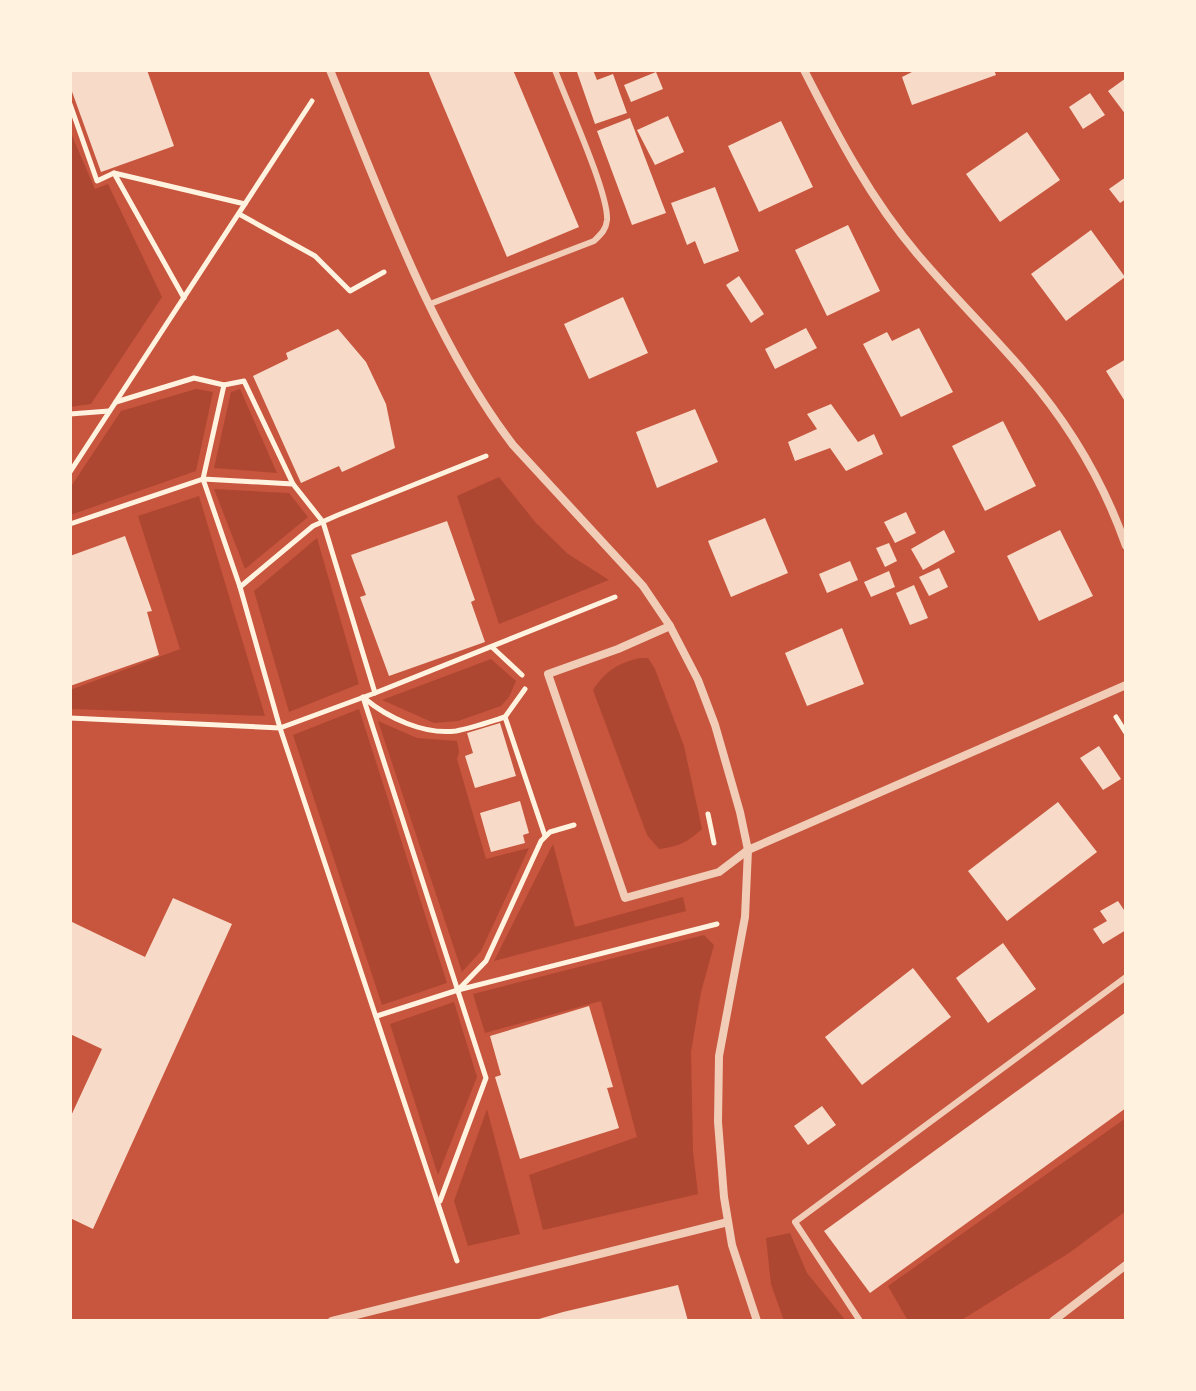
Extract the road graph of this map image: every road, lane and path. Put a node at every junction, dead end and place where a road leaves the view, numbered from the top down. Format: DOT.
graph roads {
  1 [pos="555,70"];
  2 [pos="804,70"];
  3 [pos="330,71"];
  4 [pos="70,104"];
  5 [pos="114,173"];
  6 [pos="245,204"];
  7 [pos="239,214"];
  8 [pos="410,259"];
  9 [pos="184,298"];
  10 [pos="430,304"];
  11 [pos="224,385"];
  12 [pos="116,402"];
  13 [pos="110,411"];
  14 [pos="70,414"];
  15 [pos="513,445"];
  16 [pos="70,472"];
  17 [pos="203,479"];
  18 [pos="293,484"];
  19 [pos="323,522"];
  20 [pos="70,524"];
  21 [pos="1126,546"];
  22 [pos="643,586"];
  23 [pos="240,587"];
  24 [pos="670,626"];
  25 [pos="492,647"];
  26 [pos="529,681"];
  27 [pos="1126,685"];
  28 [pos="375,693"];
  29 [pos="363,697"];
  30 [pos="70,718"];
  31 [pos="280,728"];
  32 [pos="597,817"];
  33 [pos="545,836"];
  34 [pos="748,850"];
  35 [pos="745,917"];
  36 [pos="1126,977"];
  37 [pos="458,990"];
  38 [pos="377,1016"];
  39 [pos="439,1202"];
  40 [pos="728,1222"];
  41 [pos="1126,1265"];
  42 [pos="465,1288"];
  43 [pos="332,1321"];
  44 [pos="757,1321"];
  45 [pos="860,1321"];
  46 [pos="1053,1321"];
  1 -- 10 [label="lane"];
  2 -- 21 [label="street"];
  3 -- 6 [label="path"];
  3 -- 8 [label="street"];
  4 -- 5 [label="path"];
  5 -- 6 [label="path"];
  5 -- 9 [label="path"];
  6 -- 7 [label="path"];
  7 -- 8 [label="path"];
  7 -- 9 [label="path"];
  8 -- 10 [label="street"];
  9 -- 12 [label="path"];
  10 -- 15 [label="street"];
  11 -- 12 [label="path"];
  11 -- 17 [label="path"];
  11 -- 18 [label="path"];
  12 -- 13 [label="path"];
  13 -- 14 [label="path"];
  13 -- 16 [label="path"];
  15 -- 19 [label="path"];
  15 -- 22 [label="street"];
  17 -- 18 [label="path"];
  17 -- 20 [label="path"];
  17 -- 23 [label="path"];
  18 -- 19 [label="path"];
  19 -- 23 [label="path"];
  19 -- 28 [label="path"];
  22 -- 24 [label="street"];
  22 -- 25 [label="path"];
  23 -- 31 [label="path"];
  24 -- 32 [label="street"];
  24 -- 34 [label="street"];
  25 -- 26 [label="path"];
  25 -- 28 [label="path"];
  27 -- 34 [label="street"];
  28 -- 29 [label="path"];
  29 -- 31 [label="path"];
  29 -- 33 [label="path"];
  29 -- 37 [label="path"];
  30 -- 31 [label="path"];
  31 -- 38 [label="path"];
  32 -- 33 [label="path"];
  32 -- 34 [label="street"];
  33 -- 37 [label="path"];
  34 -- 35 [label="street"];
  35 -- 37 [label="path"];
  35 -- 40 [label="street"];
  36 -- 45 [label="lane"];
  37 -- 38 [label="path"];
  37 -- 39 [label="path"];
  38 -- 39 [label="path"];
  39 -- 42 [label="path"];
  40 -- 42 [label="street"];
  40 -- 44 [label="street"];
  41 -- 46 [label="street"];
  42 -- 43 [label="street"];
}
